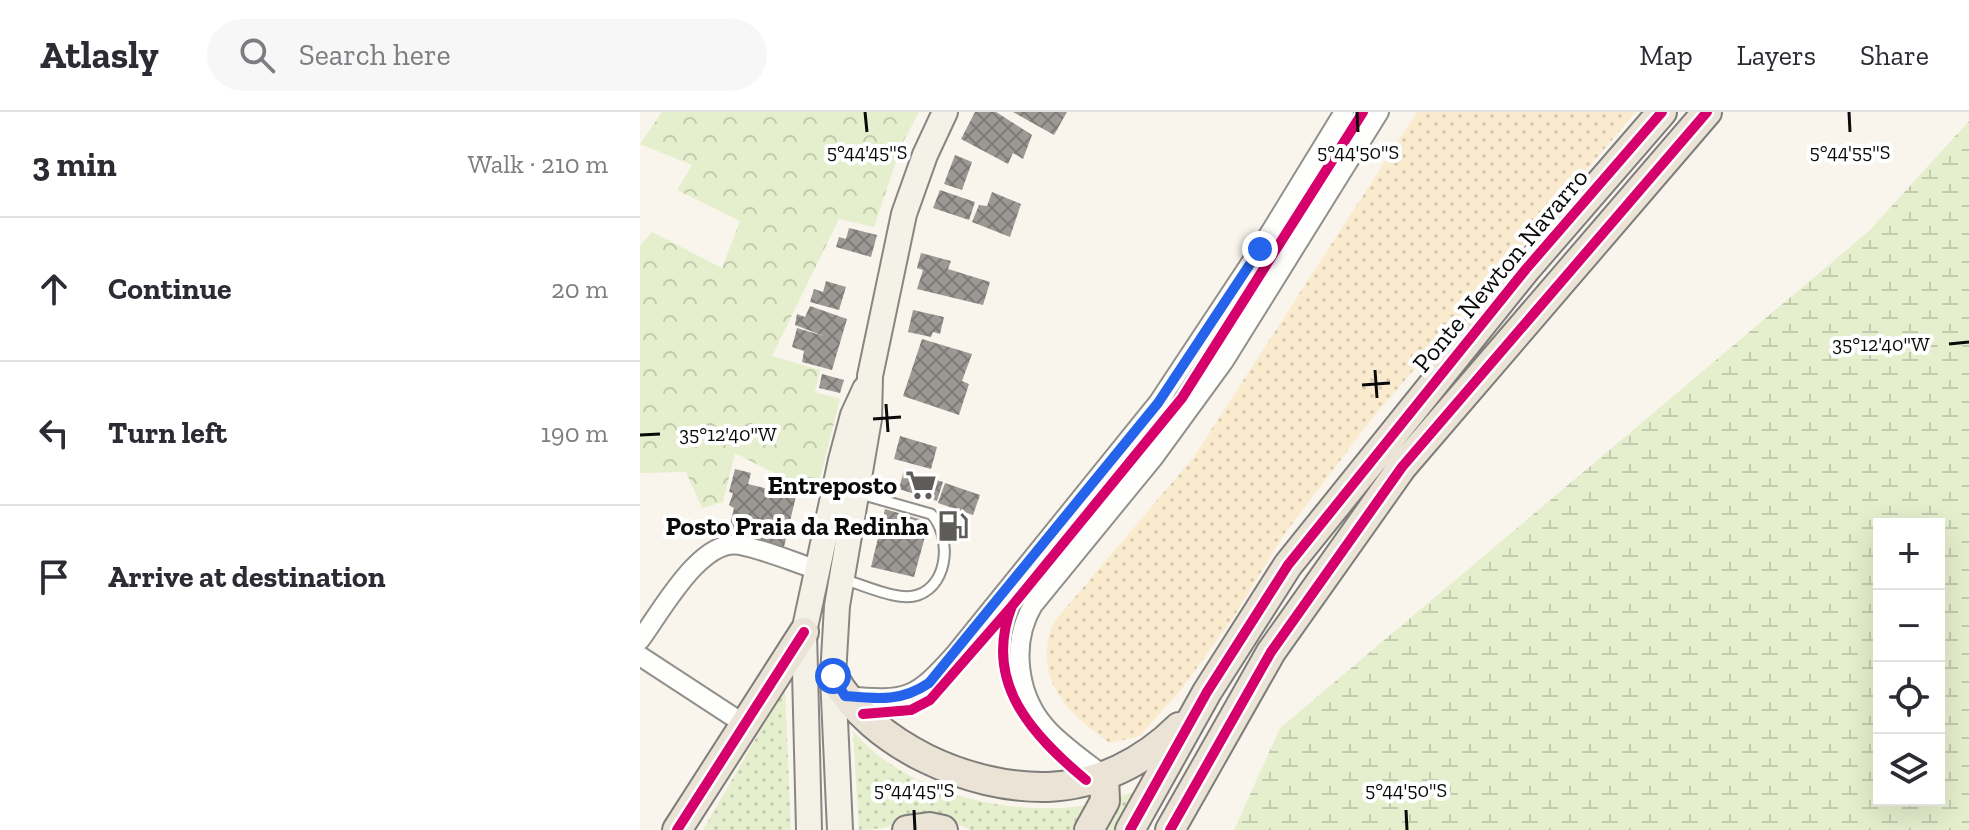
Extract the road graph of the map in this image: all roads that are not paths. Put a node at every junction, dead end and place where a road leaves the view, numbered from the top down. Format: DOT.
graph roads {
  1 [pos="945,112"];
  2 [pos="1344,112"];
  3 [pos="1379,112"];
  4 [pos="1662,112"];
  5 [pos="1707,112"];
  6 [pos="1641,135"];
  7 [pos="1666,161"];
  8 [pos="870,376"];
  9 [pos="857,493"];
  10 [pos="818,570"];
  11 [pos="841,579"];
  12 [pos="804,638"];
  13 [pos="640,640"];
  14 [pos="640,656"];
  15 [pos="839,686"];
  16 [pos="1207,692"];
  17 [pos="744,724"];
  18 [pos="1104,776"];
  19 [pos="677,830"];
  20 [pos="809,830"];
  21 [pos="840,830"];
  22 [pos="907,830"];
  23 [pos="943,830"];
  24 [pos="1089,830"];
  25 [pos="1130,830"];
  26 [pos="1170,830"];
  1 -- 8 [label="main road"];
  2 -- 15 [label="street"];
  3 -- 18 [label="street"];
  4 -- 6 [label="main road, Ponte Newton Navarro"];
  5 -- 7 [label="main road, Ponte Newton Navarro"];
  6 -- 7 [label="main road"];
  6 -- 16 [label="main road, Ponte Newton Navarro"];
  7 -- 26 [label="main road, Ponte Newton Navarro"];
  8 -- 9 [label="main road"];
  8 -- 10 [label="main road"];
  9 -- 11 [label="main road"];
  9 -- 11 [label="lane"];
  10 -- 12 [label="main road"];
  10 -- 13 [label="street"];
  11 -- 15 [label="main road"];
  12 -- 17 [label="main road"];
  12 -- 20 [label="main road"];
  14 -- 17 [label="street"];
  15 -- 18 [label="main road"];
  15 -- 21 [label="main road"];
  16 -- 18 [label="main road"];
  16 -- 25 [label="main road"];
  17 -- 19 [label="main road"];
  18 -- 24 [label="main road"];
  22 -- 23 [label="main road"];
}
